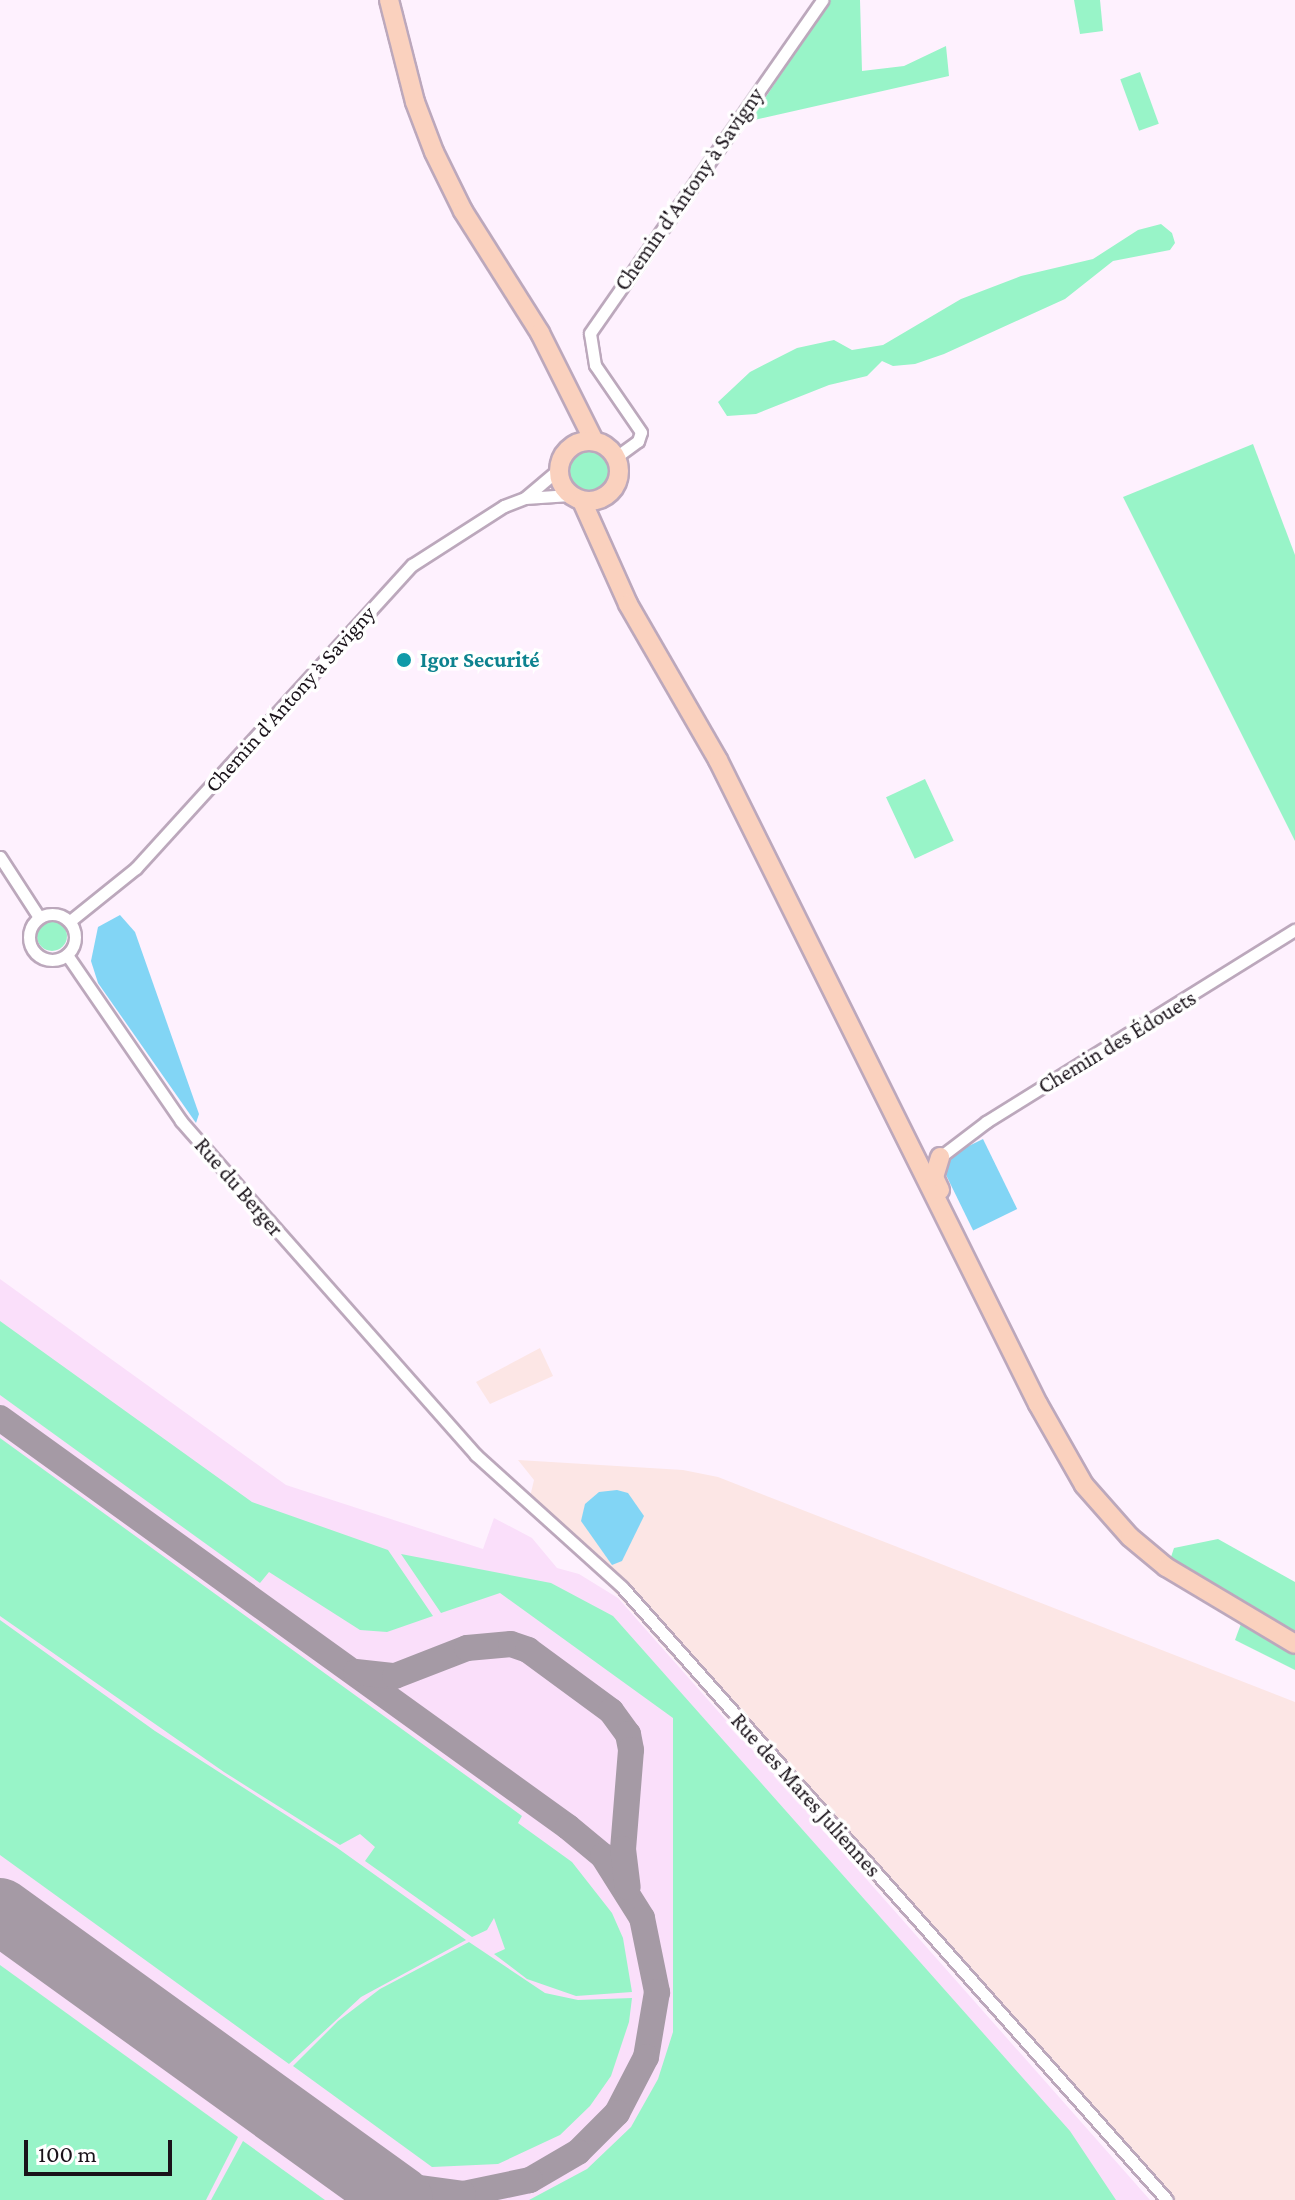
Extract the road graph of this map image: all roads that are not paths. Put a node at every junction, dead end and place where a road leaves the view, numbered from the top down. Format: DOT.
graph roads {
  1 [pos="389,0"];
  2 [pos="822,0"];
  3 [pos="553,364"];
  4 [pos="594,441"];
  5 [pos="566,451"];
  6 [pos="616,457"];
  7 [pos="559,469"];
  8 [pos="609,494"];
  9 [pos="525,498"];
  10 [pos="576,498"];
  11 [pos="615,573"];
  12 [pos="0,857"];
  13 [pos="39,917"];
  14 [pos="70,921"];
  15 [pos="1295,930"];
  16 [pos="67,955"];
  17 [pos="891,1108"];
  18 [pos="940,1157"];
  19 [pos="953,1233"];
  20 [pos="431,1404"];
  21 [pos="1295,1644"];
  22 [pos="1167,2200"];
  1 -- 3 [label="main road"];
  2 -- 6 [label="street, Chemin d'Antony à Savigny"];
  3 -- 4 [label="main road"];
  3 -- 5 [label="main road"];
  4 -- 5 [label="main road"];
  4 -- 6 [label="main road"];
  5 -- 7 [label="main road"];
  6 -- 8 [label="main road"];
  7 -- 9 [label="street"];
  7 -- 10 [label="main road"];
  8 -- 10 [label="main road"];
  8 -- 11 [label="main road"];
  9 -- 10 [label="street"];
  9 -- 14 [label="street, Chemin d'Antony à Savigny"];
  10 -- 11 [label="main road"];
  11 -- 17 [label="main road"];
  12 -- 13 [label="street"];
  13 -- 14 [label="street"];
  13 -- 16 [label="street"];
  14 -- 16 [label="street"];
  15 -- 18 [label="street, Chemin des Édouets"];
  16 -- 20 [label="street, Rue du Berger"];
  17 -- 18 [label="main road"];
  17 -- 19 [label="main road"];
  18 -- 19 [label="main road"];
  19 -- 21 [label="main road"];
  20 -- 22 [label="street, Rue des Mares Juliennes"];
}
